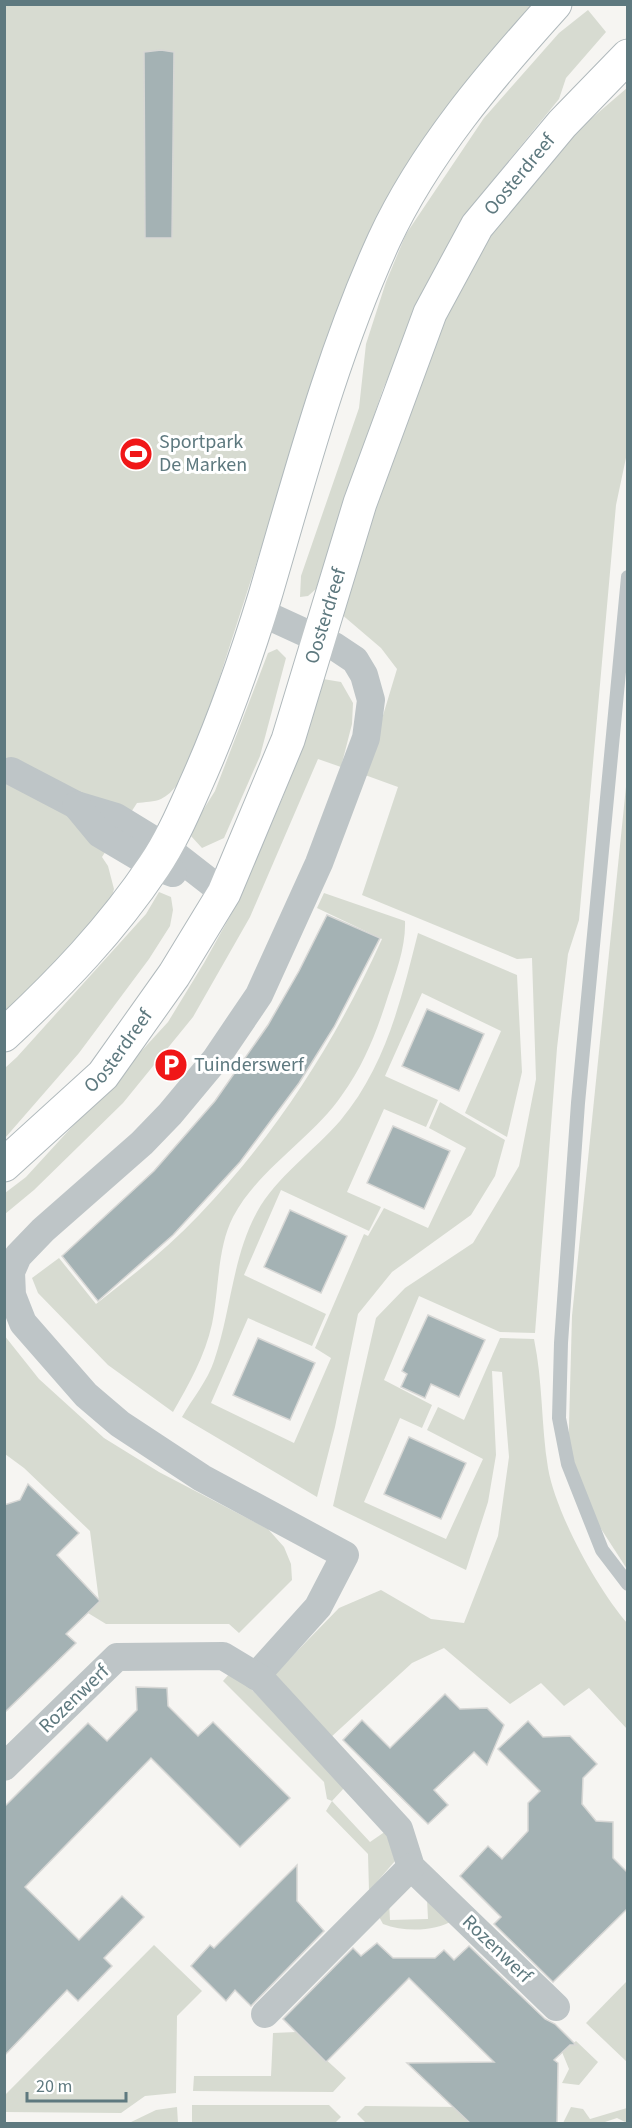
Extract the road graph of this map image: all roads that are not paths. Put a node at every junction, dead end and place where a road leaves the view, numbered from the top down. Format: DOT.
graph roads {
  1 [pos="555,4"];
  2 [pos="627,56"];
  3 [pos="627,577"];
  4 [pos="260,612"];
  5 [pos="318,639"];
  6 [pos="11,771"];
  7 [pos="160,857"];
  8 [pos="224,893"];
  9 [pos="4,1035"];
  10 [pos="4,1165"];
  11 [pos="627,1584"];
  12 [pos="256,1676"];
  13 [pos="4,1767"];
  14 [pos="411,1867"];
  15 [pos="556,2007"];
  16 [pos="266,2014"];
  1 -- 4 [label="main road"];
  2 -- 5 [label="main road, Oosterdreef"];
  3 -- 11 [label="lane"];
  4 -- 5 [label="street"];
  4 -- 7 [label="main road"];
  5 -- 8 [label="main road, Oosterdreef"];
  5 -- 12 [label="street"];
  6 -- 7 [label="street"];
  7 -- 8 [label="street"];
  7 -- 9 [label="main road"];
  8 -- 10 [label="main road, Oosterdreef"];
  12 -- 13 [label="street, Rozenwerf"];
  12 -- 14 [label="street, Rozenwerf"];
  14 -- 15 [label="street, Rozenwerf"];
  14 -- 16 [label="street"];
}
